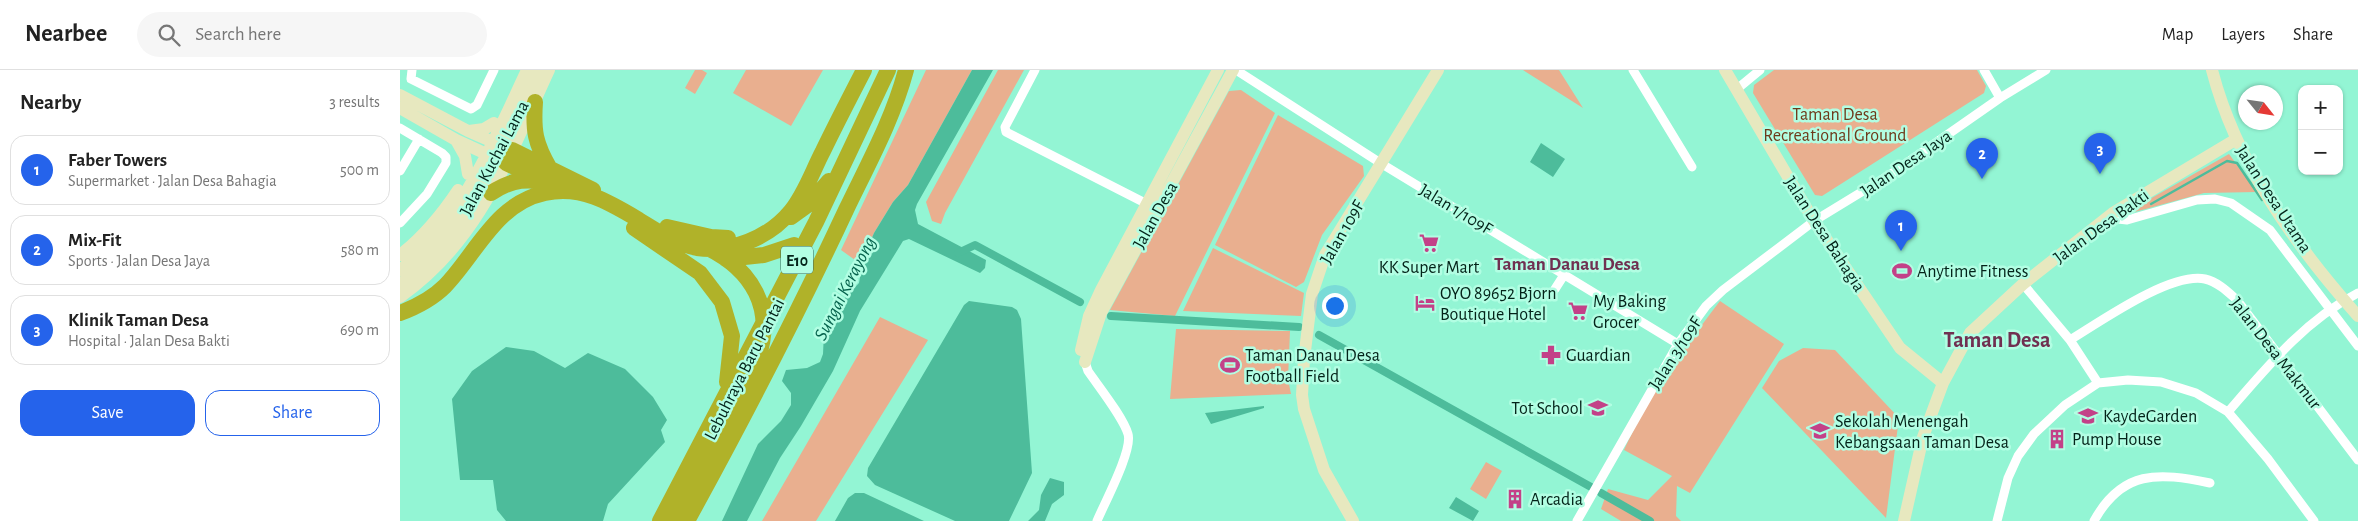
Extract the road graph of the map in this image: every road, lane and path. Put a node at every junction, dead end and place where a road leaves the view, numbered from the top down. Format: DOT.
graph roads {
  1 [pos="494,70"];
  2 [pos="519,70"];
  3 [pos="527,70"];
  4 [pos="540,70"];
  5 [pos="549,70"];
  6 [pos="864,70"];
  7 [pos="888,70"];
  8 [pos="906,70"];
  9 [pos="1035,70"];
  10 [pos="1218,70"];
  11 [pos="1234,70"];
  12 [pos="1438,70"];
  13 [pos="1725,70"];
  14 [pos="1760,70"];
  15 [pos="1984,70"];
  16 [pos="2046,70"];
  17 [pos="2212,70"];
  18 [pos="411,72"];
  19 [pos="1637,72"];
  20 [pos="1737,89"];
  21 [pos="400,95"];
  22 [pos="506,97"];
  23 [pos="2000,98"];
  24 [pos="533,105"];
  25 [pos="400,108"];
  26 [pos="865,120"];
  27 [pos="494,122"];
  28 [pos="400,128"];
  29 [pos="468,131"];
  30 [pos="419,139"];
  31 [pos="486,139"];
  32 [pos="456,140"];
  33 [pos="2235,140"];
  34 [pos="480,151"];
  35 [pos="509,156"];
  36 [pos="1382,164"];
  37 [pos="1692,167"];
  38 [pos="400,171"];
  39 [pos="468,174"];
  40 [pos="549,176"];
  41 [pos="458,191"];
  42 [pos="488,200"];
  43 [pos="1153,207"];
  44 [pos="2113,213"];
  45 [pos="830,214"];
  46 [pos="1814,221"];
  47 [pos="400,223"];
  48 [pos="667,227"];
  49 [pos="645,235"];
  50 [pos="794,245"];
  51 [pos="400,255"];
  52 [pos="400,270"];
  53 [pos="1564,275"];
  54 [pos="400,284"];
  55 [pos="2023,284"];
  56 [pos="1555,289"];
  57 [pos="2358,293"];
  58 [pos="400,297"];
  59 [pos="2344,300"];
  60 [pos="2330,310"];
  61 [pos="400,314"];
  62 [pos="2358,316"];
  63 [pos="2070,340"];
  64 [pos="1678,344"];
  65 [pos="2358,346"];
  66 [pos="2277,354"];
  67 [pos="1085,362"];
  68 [pos="1943,383"];
  69 [pos="2098,383"];
  70 [pos="724,397"];
  71 [pos="2228,412"];
  72 [pos="2358,460"];
  73 [pos="2210,483"];
  74 [pos="669,505"];
  75 [pos="654,521"];
  76 [pos="660,521"];
  77 [pos="673,521"];
  78 [pos="687,521"];
  79 [pos="1096,521"];
  80 [pos="1353,521"];
  81 [pos="1577,521"];
  82 [pos="1904,521"];
  83 [pos="1997,521"];
  84 [pos="2094,521"];
  85 [pos="2314,521"];
  1 -- 18 [label="street"];
  2 -- 22 [label="main road"];
  3 -- 52 [label="main road, Jalan Kuchai Lama"];
  4 -- 54 [label="main road, Jalan Kuchai Lama"];
  5 -- 24 [label="main road, Jalan Kuchai Lama"];
  6 -- 61 [label="highway"];
  7 -- 26 [label="highway, Lebuhraya Baru Pantai / E10"];
  8 -- 45 [label="highway"];
  8 -- 78 [label="highway, Lebuhraya Baru Pantai / E10"];
  9 -- 43 [label="street"];
  10 -- 43 [label="main road, Jalan Desa"];
  11 -- 36 [label="street, Jalan 1/109F"];
  11 -- 43 [label="main road, Jalan Desa"];
  12 -- 36 [label="main road, Jalan 109F"];
  13 -- 20 [label="main road, Jalan Desa Bahagia"];
  14 -- 20 [label="street"];
  15 -- 23 [label="street"];
  16 -- 23 [label="street, Jalan Desa Jaya"];
  17 -- 33 [label="main road, Jalan Desa Utama"];
  19 -- 37 [label="street"];
  20 -- 46 [label="main road, Jalan Desa Bahagia"];
  21 -- 29 [label="main road"];
  22 -- 24 [label="main road"];
  22 -- 27 [label="main road"];
  23 -- 46 [label="street, Jalan Desa Jaya"];
  24 -- 35 [label="main road, Jalan Kuchai Lama"];
  24 -- 40 [label="highway"];
  25 -- 32 [label="main road"];
  26 -- 48 [label="highway"];
  26 -- 70 [label="highway, Lebuhraya Baru Pantai / E10"];
  27 -- 29 [label="main road"];
  27 -- 31 [label="main road"];
  28 -- 30 [label="street"];
  29 -- 31 [label="main road"];
  30 -- 38 [label="street"];
  30 -- 47 [label="street"];
  31 -- 34 [label="main road"];
  31 -- 35 [label="main road"];
  32 -- 34 [label="main road"];
  32 -- 39 [label="main road"];
  33 -- 44 [label="main road, Jalan Desa Bakti"];
  33 -- 59 [label="main road, Jalan Desa Utama"];
  34 -- 35 [label="main road"];
  34 -- 39 [label="main road"];
  35 -- 40 [label="highway"];
  35 -- 42 [label="main road, Jalan Kuchai Lama"];
  36 -- 53 [label="street, Jalan 1/109F"];
  36 -- 80 [label="main road, Jalan 109F"];
  39 -- 41 [label="main road"];
  40 -- 42 [label="highway"];
  40 -- 48 [label="highway"];
  40 -- 49 [label="highway"];
  41 -- 42 [label="main road"];
  41 -- 51 [label="main road"];
  42 -- 58 [label="main road, Jalan Kuchai Lama"];
  43 -- 67 [label="main road, Jalan Desa"];
  44 -- 55 [label="main road, Jalan Desa Bakti"];
  44 -- 60 [label="street"];
  46 -- 64 [label="street, Jalan 3/109F"];
  46 -- 68 [label="main road, Jalan Desa Bahagia"];
  48 -- 77 [label="highway"];
  49 -- 50 [label="highway"];
  49 -- 70 [label="highway"];
  53 -- 56 [label="street"];
  53 -- 64 [label="street, Jalan 1/109F"];
  55 -- 63 [label="street"];
  55 -- 68 [label="main road, Jalan Desa Bakti"];
  57 -- 59 [label="street"];
  59 -- 60 [label="street"];
  59 -- 62 [label="main road, Jalan Desa Utama"];
  60 -- 65 [label="street"];
  60 -- 66 [label="street"];
  63 -- 66 [label="street, Jalan Desa Makmur"];
  63 -- 69 [label="street"];
  64 -- 81 [label="street, Jalan 3/109F"];
  66 -- 71 [label="street"];
  66 -- 72 [label="street, Jalan Desa Makmur"];
  67 -- 79 [label="street, Jalan Desa"];
  68 -- 82 [label="main road, Jalan Desa Bakti"];
  69 -- 71 [label="street"];
  69 -- 83 [label="street"];
  70 -- 74 [label="highway, Lebuhraya Baru Pantai / E10"];
  71 -- 85 [label="street"];
  73 -- 84 [label="street"];
  74 -- 75 [label="highway"];
  74 -- 76 [label="highway, E10"];
}
